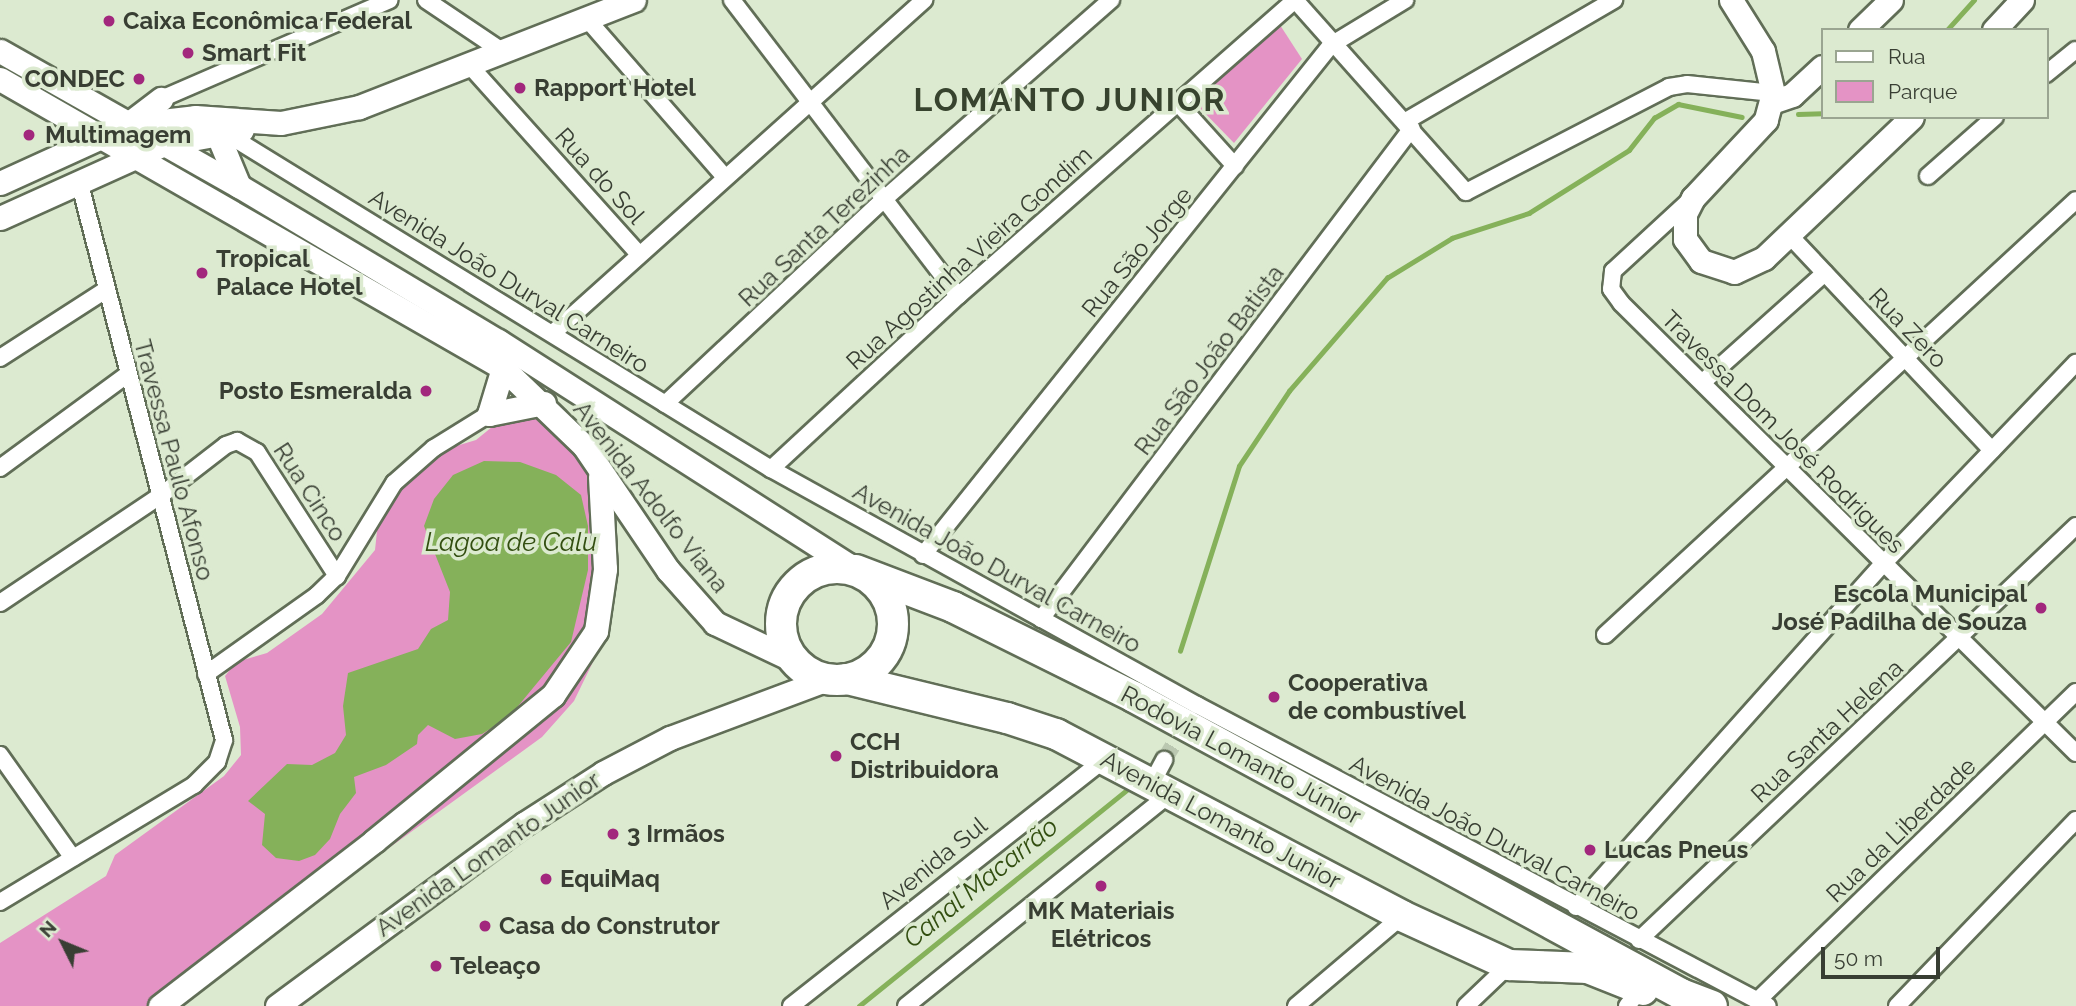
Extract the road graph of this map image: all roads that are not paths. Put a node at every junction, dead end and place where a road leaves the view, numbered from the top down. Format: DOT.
graph roads {
  1 [pos="390,0"];
  2 [pos="426,0"];
  3 [pos="634,0"];
  4 [pos="732,0"];
  5 [pos="924,0"];
  6 [pos="1111,0"];
  7 [pos="1267,0"];
  8 [pos="1295,0"];
  9 [pos="1405,0"];
  10 [pos="1614,0"];
  11 [pos="1731,0"];
  12 [pos="1891,0"];
  13 [pos="2022,0"];
  14 [pos="1279,13"];
  15 [pos="587,19"];
  16 [pos="1862,28"];
  17 [pos="1996,28"];
  18 [pos="1331,44"];
  19 [pos="2076,50"];
  20 [pos="0,51"];
  21 [pos="505,53"];
  22 [pos="471,66"];
  23 [pos="1820,69"];
  24 [pos="2048,72"];
  25 [pos="0,79"];
  26 [pos="161,99"];
  27 [pos="1772,101"];
  28 [pos="808,103"];
  29 [pos="1178,103"];
  30 [pos="195,117"];
  31 [pos="1910,119"];
  32 [pos="1993,119"];
  33 [pos="281,123"];
  34 [pos="1409,124"];
  35 [pos="127,125"];
  36 [pos="221,133"];
  37 [pos="97,136"];
  38 [pos="164,144"];
  39 [pos="68,151"];
  40 [pos="131,157"];
  41 [pos="1235,166"];
  42 [pos="1928,176"];
  43 [pos="725,177"];
  44 [pos="79,181"];
  45 [pos="0,183"];
  46 [pos="239,186"];
  47 [pos="1693,198"];
  48 [pos="2076,200"];
  49 [pos="882,201"];
  50 [pos="0,218"];
  51 [pos="1791,237"];
  52 [pos="639,254"];
  53 [pos="1825,273"];
  54 [pos="107,289"];
  55 [pos="958,296"];
  56 [pos="553,332"];
  57 [pos="0,358"];
  58 [pos="1906,358"];
  59 [pos="2076,363"];
  60 [pos="503,368"];
  61 [pos="128,374"];
  62 [pos="1704,381"];
  63 [pos="544,404"];
  64 [pos="665,404"];
  65 [pos="489,414"];
  66 [pos="1992,450"];
  67 [pos="1786,467"];
  68 [pos="0,468"];
  69 [pos="771,469"];
  70 [pos="599,474"];
  71 [pos="160,496"];
  72 [pos="767,511"];
  73 [pos="2076,526"];
  74 [pos="923,555"];
  75 [pos="1883,564"];
  76 [pos="856,570"];
  77 [pos="337,576"];
  78 [pos="0,603"];
  79 [pos="1041,619"];
  80 [pos="1605,635"];
  81 [pos="1958,639"];
  82 [pos="795,662"];
  83 [pos="206,674"];
  84 [pos="838,679"];
  85 [pos="2076,692"];
  86 [pos="2046,722"];
  87 [pos="2076,753"];
  88 [pos="0,755"];
  89 [pos="1106,758"];
  90 [pos="1163,778"];
  91 [pos="2076,820"];
  92 [pos="73,858"];
  93 [pos="0,902"];
  94 [pos="1576,907"];
  95 [pos="1402,916"];
  96 [pos="1639,940"];
  97 [pos="1509,965"];
  98 [pos="1588,968"];
  99 [pos="1634,998"];
  100 [pos="1682,1000"];
  101 [pos="1762,1003"];
  102 [pos="160,1006"];
  103 [pos="277,1006"];
  104 [pos="791,1006"];
  105 [pos="906,1006"];
  106 [pos="1296,1006"];
  107 [pos="1466,1006"];
  108 [pos="1712,1006"];
  109 [pos="1897,1006"];
  1 -- 26 [label="street"];
  2 -- 21 [label="street"];
  3 -- 15 [label="main road"];
  4 -- 28 [label="street"];
  5 -- 28 [label="street"];
  6 -- 49 [label="street, Rua Santa Terezinha"];
  7 -- 14 [label="street"];
  8 -- 14 [label="street, Rua Agostinha Vieira Gondim"];
  8 -- 18 [label="street"];
  9 -- 18 [label="street, Rua São Jorge"];
  10 -- 34 [label="street, Rua São João Batista"];
  11 -- 27 [label="main road"];
  12 -- 16 [label="main road"];
  13 -- 17 [label="main road"];
  14 -- 29 [label="street, Rua Agostinha Vieira Gondim"];
  15 -- 21 [label="main road"];
  15 -- 43 [label="street"];
  18 -- 34 [label="street"];
  18 -- 41 [label="street, Rua São Jorge"];
  19 -- 24 [label="street"];
  20 -- 35 [label="main road, Avenida Adolfo Viana"];
  21 -- 22 [label="main road"];
  22 -- 33 [label="main road"];
  22 -- 52 [label="street, Rua do Sol"];
  23 -- 27 [label="main road"];
  25 -- 37 [label="main road, Avenida Adolfo Viana"];
  26 -- 30 [label="street, Avenida João Durval Carneiro"];
  26 -- 35 [label="main road"];
  27 -- 34 [label="street"];
  27 -- 47 [label="main road"];
  28 -- 43 [label="street"];
  28 -- 49 [label="street"];
  29 -- 41 [label="street"];
  29 -- 55 [label="street, Rua Agostinha Vieira Gondim"];
  30 -- 33 [label="main road"];
  30 -- 35 [label="main road"];
  30 -- 36 [label="street, Avenida João Durval Carneiro"];
  31 -- 51 [label="main road"];
  32 -- 42 [label="street"];
  33 -- 36 [label="main road"];
  34 -- 79 [label="street, Rua São João Batista"];
  35 -- 37 [label="main road"];
  35 -- 38 [label="main road, Avenida Adolfo Viana"];
  36 -- 38 [label="main road"];
  36 -- 46 [label="main road"];
  36 -- 56 [label="street, Avenida João Durval Carneiro"];
  37 -- 39 [label="main road"];
  37 -- 40 [label="main road, Avenida Adolfo Viana"];
  38 -- 40 [label="main road"];
  38 -- 46 [label="main road, Avenida Adolfo Viana"];
  39 -- 44 [label="main road"];
  39 -- 45 [label="main road"];
  40 -- 44 [label="main road"];
  40 -- 60 [label="main road, Avenida Adolfo Viana"];
  41 -- 74 [label="street, Rua São Jorge"];
  43 -- 52 [label="street"];
  44 -- 50 [label="main road"];
  44 -- 54 [label="street, Travessa Paulo Afonso"];
  46 -- 72 [label="main road, Avenida Adolfo Viana"];
  47 -- 51 [label="main road"];
  47 -- 62 [label="street, Travessa Dom José Rodrigues"];
  48 -- 58 [label="street"];
  49 -- 55 [label="street"];
  49 -- 64 [label="street, Rua Santa Terezinha"];
  51 -- 53 [label="street, Rua Zero"];
  52 -- 56 [label="street"];
  53 -- 58 [label="street, Rua Zero"];
  53 -- 62 [label="street"];
  54 -- 57 [label="street"];
  54 -- 61 [label="street, Travessa Paulo Afonso"];
  55 -- 69 [label="street, Rua Agostinha Vieira Gondim"];
  56 -- 64 [label="street, Avenida João Durval Carneiro"];
  58 -- 66 [label="street, Rua Zero"];
  58 -- 67 [label="street"];
  59 -- 66 [label="street"];
  60 -- 63 [label="main road, Avenida Adolfo Viana"];
  60 -- 65 [label="main road"];
  61 -- 68 [label="street"];
  61 -- 71 [label="street, Travessa Paulo Afonso"];
  62 -- 67 [label="street, Travessa Dom José Rodrigues"];
  63 -- 65 [label="main road"];
  63 -- 70 [label="main road, Avenida Adolfo Viana"];
  64 -- 69 [label="street, Avenida João Durval Carneiro"];
  65 -- 77 [label="street"];
  66 -- 75 [label="street"];
  67 -- 75 [label="street, Travessa Dom José Rodrigues"];
  67 -- 80 [label="street"];
  69 -- 74 [label="street, Avenida João Durval Carneiro"];
  70 -- 82 [label="main road, Avenida Adolfo Viana"];
  70 -- 102 [label="main road"];
  71 -- 77 [label="street, Rua Cinco"];
  71 -- 78 [label="street"];
  71 -- 83 [label="street, Travessa Paulo Afonso"];
  72 -- 76 [label="main road, Rodovia Lomanto Júnior"];
  73 -- 81 [label="street, Rua Santa Helena"];
  74 -- 79 [label="street, Avenida João Durval Carneiro"];
  75 -- 81 [label="street, Travessa Dom José Rodrigues"];
  75 -- 94 [label="street"];
  76 -- 82 [label="highway"];
  76 -- 84 [label="highway"];
  76 -- 100 [label="highway, Rodovia Lomanto Júnior"];
  77 -- 83 [label="street"];
  79 -- 94 [label="street, Avenida João Durval Carneiro"];
  81 -- 86 [label="street, Travessa Dom José Rodrigues"];
  81 -- 96 [label="street, Rua Santa Helena"];
  82 -- 84 [label="highway"];
  83 -- 92 [label="street, Travessa Paulo Afonso"];
  84 -- 89 [label="highway, Avenida Lomanto Junior"];
  84 -- 103 [label="main road, Avenida Lomanto Junior"];
  85 -- 86 [label="street, Rua da Liberdade"];
  86 -- 87 [label="street, Travessa Dom José Rodrigues"];
  86 -- 101 [label="street, Rua da Liberdade"];
  88 -- 92 [label="street"];
  89 -- 90 [label="highway, Avenida Lomanto Junior"];
  89 -- 104 [label="street, Avenida Sul"];
  90 -- 95 [label="highway, Avenida Lomanto Junior"];
  90 -- 105 [label="street"];
  91 -- 109 [label="street"];
  92 -- 93 [label="street"];
  94 -- 96 [label="street, Avenida João Durval Carneiro"];
  95 -- 97 [label="highway, Avenida Lomanto Junior"];
  95 -- 106 [label="street"];
  96 -- 101 [label="street, Avenida João Durval Carneiro"];
  97 -- 98 [label="highway, Avenida Lomanto Junior"];
  97 -- 107 [label="street"];
  98 -- 99 [label="highway, Rodovia Lomanto Júnior"];
  99 -- 100 [label="highway, Rodovia Lomanto Júnior"];
  100 -- 108 [label="highway, Rodovia Lomanto Júnior"];
}
